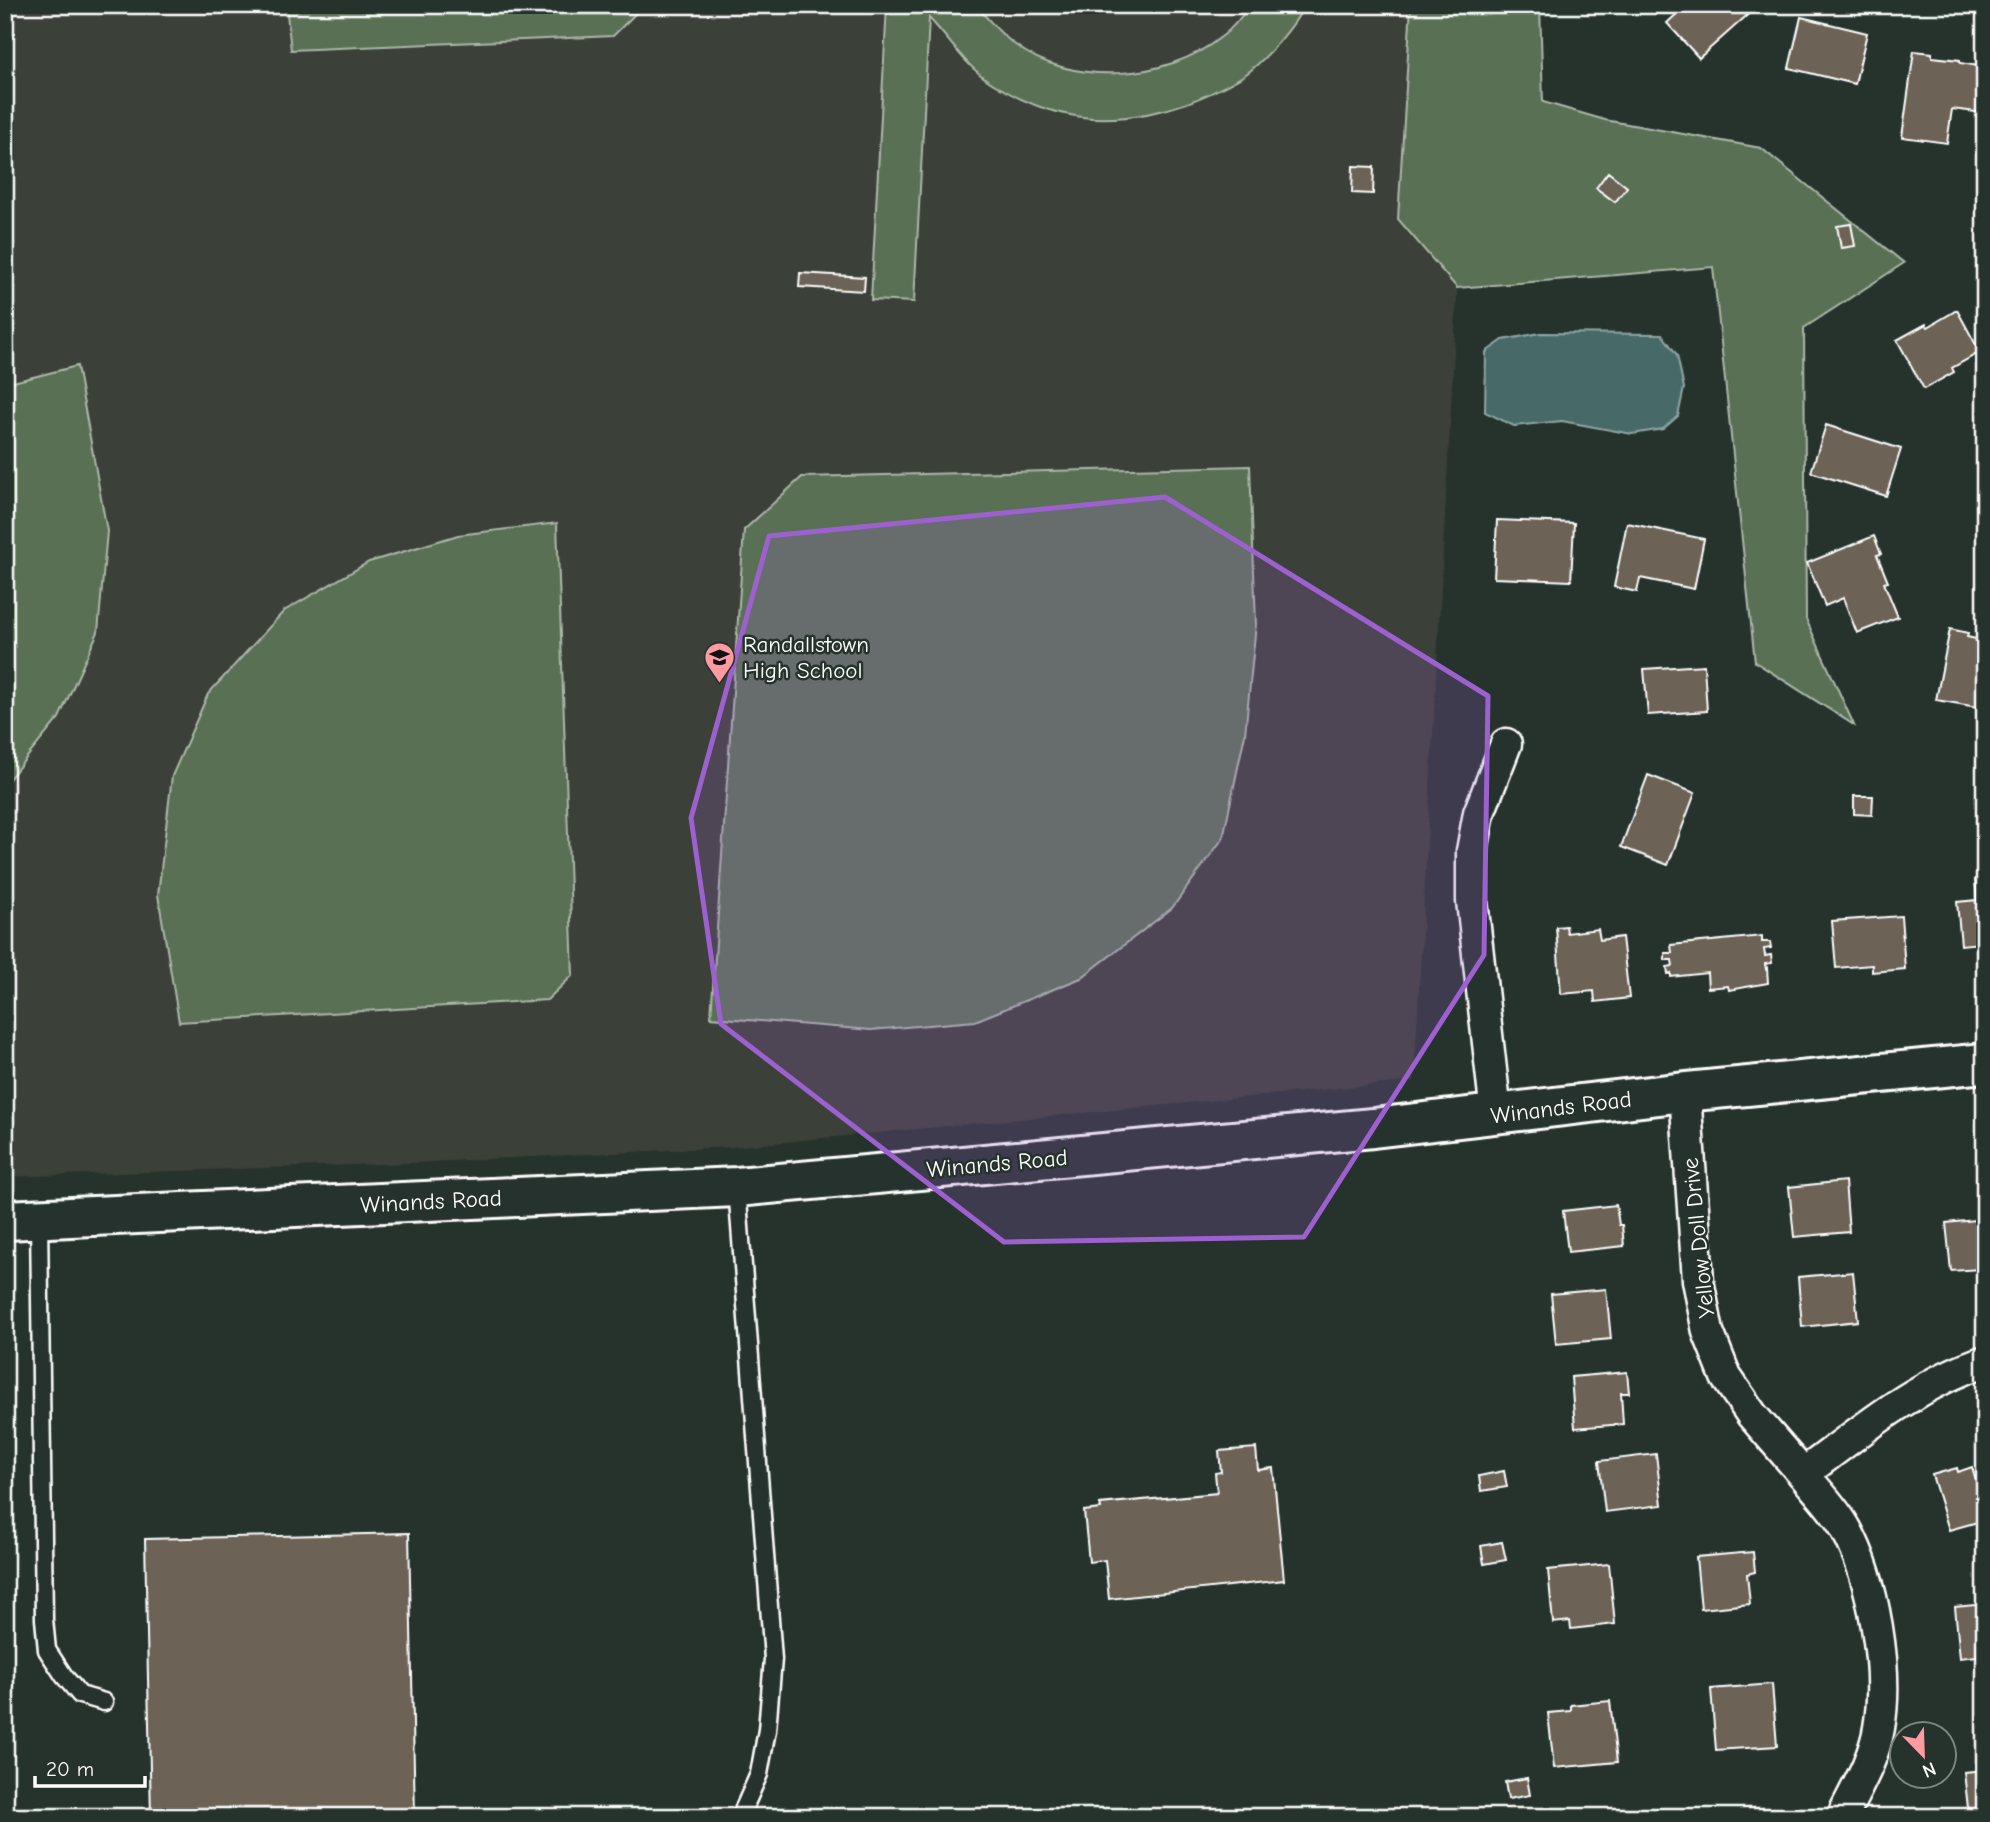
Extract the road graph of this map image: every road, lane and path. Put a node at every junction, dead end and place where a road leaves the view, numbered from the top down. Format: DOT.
graph roads {
  1 [pos="1506,744"];
  2 [pos="1985,1063"];
  3 [pos="1685,1093"];
  4 [pos="1496,1114"];
  5 [pos="737,1187"];
  6 [pos="22,1219"];
  7 [pos="1985,1361"];
  8 [pos="1802,1474"];
  9 [pos="104,1702"];
  10 [pos="740,1817"];
  11 [pos="1842,1817"];
  1 -- 4 [label="street"];
  2 -- 3 [label="street, Winands Road"];
  3 -- 4 [label="street, Winands Road"];
  3 -- 8 [label="street, Yellow Doll Drive"];
  4 -- 5 [label="street, Winands Road"];
  5 -- 6 [label="street, Winands Road"];
  5 -- 10 [label="lane"];
  6 -- 9 [label="lane"];
  7 -- 8 [label="street"];
  8 -- 11 [label="street, Yellow Doll Drive"];
}
